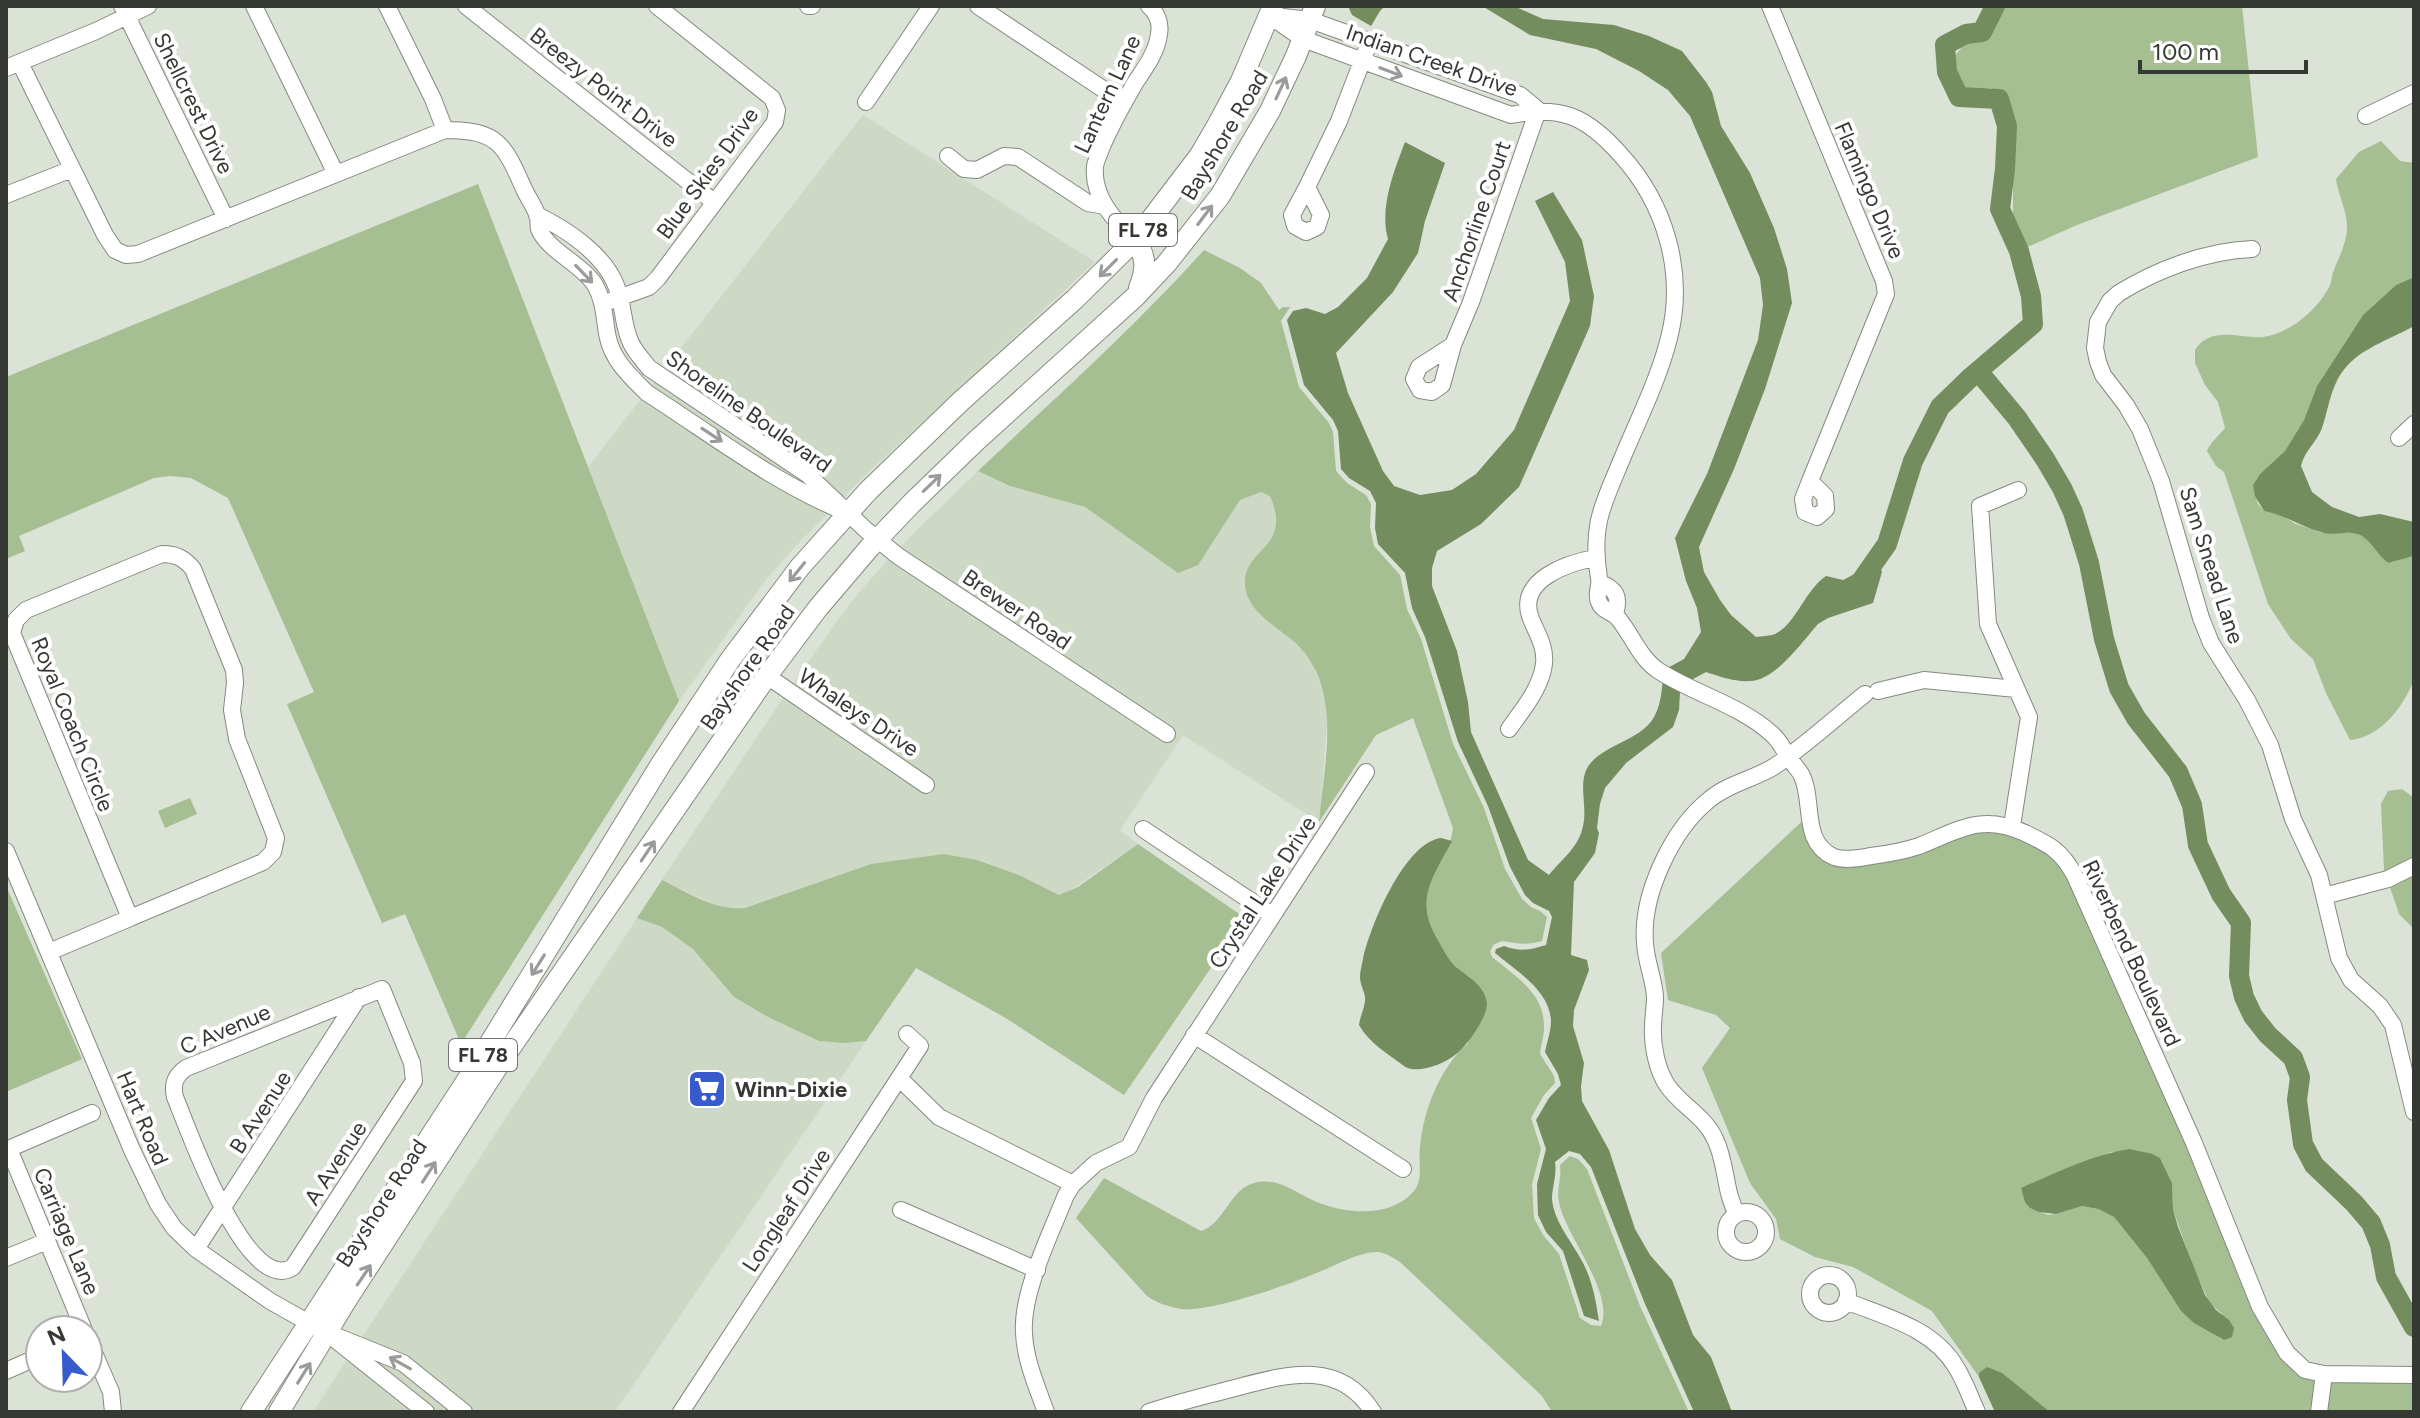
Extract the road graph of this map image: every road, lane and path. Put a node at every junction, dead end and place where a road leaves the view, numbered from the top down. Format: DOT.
graph roads {
  1 [pos="148,6"];
  2 [pos="254,6"];
  3 [pos="387,6"];
  4 [pos="466,6"];
  5 [pos="657,6"];
  6 [pos="931,6"];
  7 [pos="978,6"];
  8 [pos="1149,6"];
  9 [pos="1770,6"];
  10 [pos="124,11"];
  11 [pos="1272,11"];
  12 [pos="1310,22"];
  13 [pos="1370,42"];
  14 [pos="1362,61"];
  15 [pos="13,65"];
  16 [pos="2414,93"];
  17 [pos="866,102"];
  18 [pos="1124,103"];
  19 [pos="1538,110"];
  20 [pos="2366,116"];
  21 [pos="445,130"];
  22 [pos="948,156"];
  23 [pos="72,169"];
  24 [pos="336,174"];
  25 [pos="1307,187"];
  26 [pos="6,195"];
  27 [pos="714,202"];
  28 [pos="1105,206"];
  29 [pos="537,215"];
  30 [pos="226,219"];
  31 [pos="1136,239"];
  32 [pos="2252,249"];
  33 [pos="1136,296"];
  34 [pos="620,297"];
  35 [pos="602,303"];
  36 [pos="1453,345"];
  37 [pos="2414,424"];
  38 [pos="2399,438"];
  39 [pos="1810,481"];
  40 [pos="2018,490"];
  41 [pos="848,513"];
  42 [pos="877,539"];
  43 [pos="1595,558"];
  44 [pos="767,676"];
  45 [pos="2016,689"];
  46 [pos="1509,729"];
  47 [pos="1167,734"];
  48 [pos="1788,757"];
  49 [pos="1772,768"];
  50 [pos="1366,772"];
  51 [pos="926,785"];
  52 [pos="1805,785"];
  53 [pos="2012,826"];
  54 [pos="1143,829"];
  55 [pos="6,851"];
  56 [pos="2414,866"];
  57 [pos="2324,896"];
  58 [pos="579,899"];
  59 [pos="604,915"];
  60 [pos="1272,915"];
  61 [pos="130,918"];
  62 [pos="49,952"];
  63 [pos="382,989"];
  64 [pos="359,997"];
  65 [pos="907,1034"];
  66 [pos="1194,1035"];
  67 [pos="899,1078"];
  68 [pos="2414,1112"];
  69 [pos="92,1113"];
  70 [pos="7,1150"];
  71 [pos="1403,1169"];
  72 [pos="1073,1184"];
  73 [pos="223,1209"];
  74 [pos="901,1210"];
  75 [pos="1737,1214"];
  76 [pos="47,1241"];
  77 [pos="196,1249"];
  78 [pos="6,1258"];
  79 [pos="1037,1270"];
  80 [pos="1846,1301"];
  81 [pos="77,1314"];
  82 [pos="318,1328"];
  83 [pos="2324,1374"];
  84 [pos="2414,1375"];
  85 [pos="104,1376"];
  86 [pos="113,1412"];
  87 [pos="251,1412"];
  88 [pos="279,1412"];
  89 [pos="426,1412"];
  90 [pos="464,1412"];
  91 [pos="681,1412"];
  92 [pos="1046,1412"];
  93 [pos="1149,1412"];
  94 [pos="1373,1412"];
  95 [pos="1977,1412"];
  96 [pos="2319,1412"];
  1 -- 10 [label="street"];
  2 -- 24 [label="street"];
  3 -- 21 [label="street"];
  4 -- 27 [label="street, Breezy Point Drive"];
  5 -- 27 [label="street, Blue Skies Drive"];
  6 -- 17 [label="street"];
  7 -- 18 [label="street"];
  8 -- 18 [label="street, Lantern Lane"];
  9 -- 39 [label="street, Flamingo Drive"];
  10 -- 15 [label="street"];
  10 -- 30 [label="street, Shellcrest Drive"];
  11 -- 12 [label="street, Indian Creek Drive"];
  11 -- 31 [label="main road, Bayshore Road / FL 78"];
  12 -- 13 [label="street, Indian Creek Drive"];
  12 -- 14 [label="street, Indian Creek Drive"];
  33 -- 12 [label="main road, Bayshore Road / FL 78, one-way"];
  13 -- 14 [label="street"];
  13 -- 19 [label="street, Indian Creek Drive"];
  14 -- 19 [label="street, Indian Creek Drive, one-way"];
  14 -- 25 [label="street"];
  15 -- 23 [label="street, Shoreline Boulevard"];
  16 -- 20 [label="street"];
  18 -- 28 [label="street, Lantern Lane"];
  19 -- 36 [label="street, Anchorline Court"];
  19 -- 43 [label="street, Indian Creek Drive"];
  21 -- 24 [label="street, Shoreline Boulevard"];
  21 -- 29 [label="street, Shoreline Boulevard"];
  22 -- 28 [label="street"];
  23 -- 26 [label="street"];
  23 -- 30 [label="street, Shoreline Boulevard"];
  24 -- 30 [label="street, Shoreline Boulevard"];
  27 -- 34 [label="street, Blue Skies Drive"];
  28 -- 31 [label="street, Lantern Lane"];
  29 -- 34 [label="street, Shoreline Boulevard"];
  29 -- 35 [label="street, Shoreline Boulevard, one-way"];
  31 -- 33 [label="main road"];
  31 -- 41 [label="main road, Bayshore Road / FL 78, one-way"];
  32 -- 57 [label="street, Sam Snead Lane"];
  42 -- 33 [label="main road, Bayshore Road / FL 78, one-way"];
  34 -- 35 [label="street, Blue Skies Drive"];
  34 -- 41 [label="street, Shoreline Boulevard"];
  35 -- 41 [label="street, Shoreline Boulevard, one-way"];
  37 -- 38 [label="street"];
  40 -- 45 [label="street"];
  41 -- 42 [label="street, Brewer Road"];
  41 -- 58 [label="main road, Bayshore Road / FL 78, one-way"];
  42 -- 44 [label="main road, Bayshore Road / FL 78"];
  42 -- 47 [label="street, Brewer Road"];
  43 -- 46 [label="street"];
  43 -- 48 [label="street, Riverbend Boulevard"];
  44 -- 51 [label="street, Whaleys Drive"];
  59 -- 44 [label="main road, Bayshore Road / FL 78, one-way"];
  45 -- 48 [label="street"];
  45 -- 53 [label="street"];
  48 -- 49 [label="street"];
  48 -- 52 [label="street, Riverbend Boulevard"];
  49 -- 52 [label="street"];
  49 -- 75 [label="street"];
  50 -- 60 [label="street, Crystal Lake Drive"];
  52 -- 53 [label="street, Riverbend Boulevard"];
  53 -- 83 [label="street, Riverbend Boulevard"];
  54 -- 60 [label="street"];
  55 -- 62 [label="street, Hart Road"];
  56 -- 57 [label="street"];
  57 -- 68 [label="street, Sam Snead Lane"];
  58 -- 59 [label="main road"];
  58 -- 82 [label="main road, Bayshore Road / FL 78, one-way"];
  82 -- 59 [label="main road, Bayshore Road / FL 78, one-way"];
  60 -- 66 [label="street, Crystal Lake Drive"];
  61 -- 61 [label="street, Royal Coach Circle"];
  61 -- 62 [label="street, Royal Coach Circle"];
  62 -- 77 [label="street, Hart Road"];
  63 -- 64 [label="street, C Avenue"];
  63 -- 73 [label="street, A Avenue"];
  64 -- 73 [label="street, B Avenue"];
  64 -- 73 [label="street, C Avenue"];
  65 -- 67 [label="street, Longleaf Drive"];
  66 -- 71 [label="street"];
  66 -- 72 [label="street, Crystal Lake Drive"];
  67 -- 72 [label="street"];
  67 -- 91 [label="street, Longleaf Drive"];
  69 -- 70 [label="street"];
  70 -- 76 [label="street, Carriage Lane"];
  72 -- 79 [label="street, Crystal Lake Drive"];
  73 -- 77 [label="street, B Avenue"];
  74 -- 79 [label="street"];
  76 -- 78 [label="street"];
  76 -- 81 [label="street, Carriage Lane"];
  77 -- 82 [label="street, Hart Road"];
  79 -- 92 [label="street, Crystal Lake Drive"];
  80 -- 95 [label="street"];
  82 -- 87 [label="main road, Bayshore Road / FL 78"];
  88 -- 82 [label="main road, Bayshore Road / FL 78, one-way"];
  82 -- 89 [label="street"];
  90 -- 82 [label="street, one-way"];
  83 -- 84 [label="street, Riverbend Boulevard"];
  83 -- 96 [label="street"];
  85 -- 86 [label="street"];
  93 -- 94 [label="street"];
}
